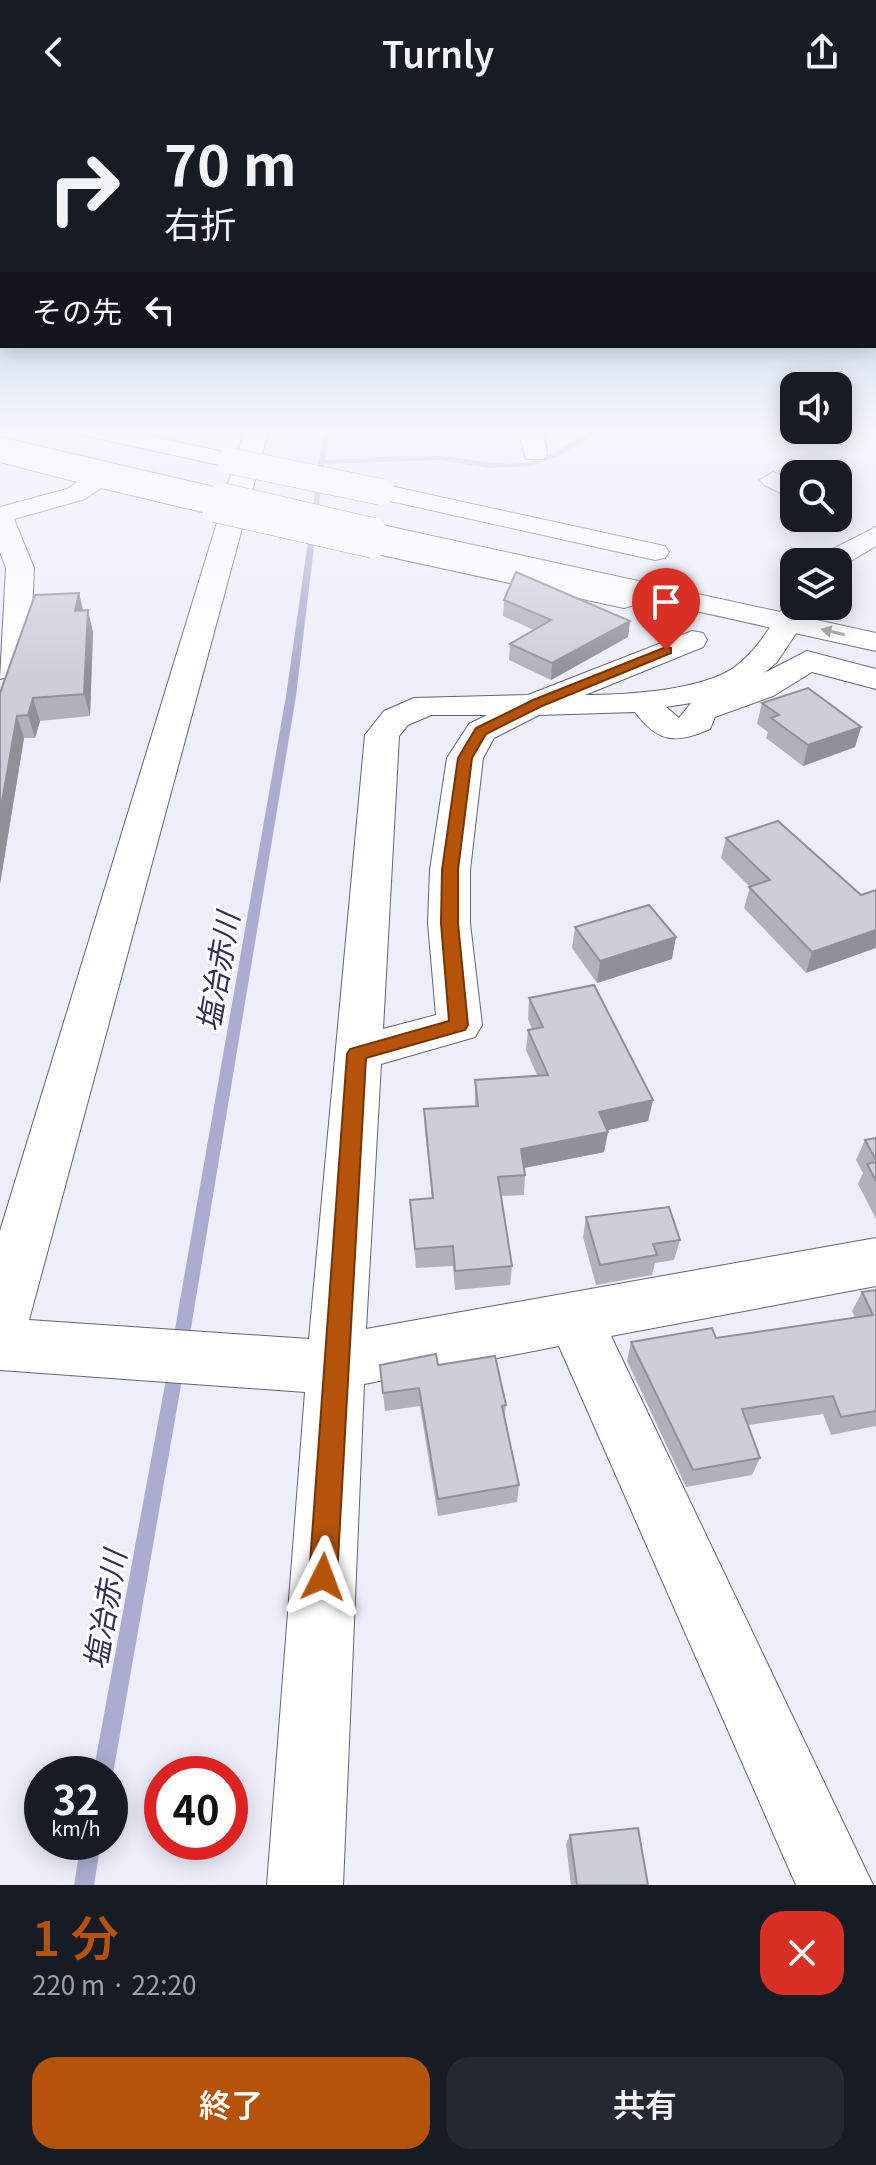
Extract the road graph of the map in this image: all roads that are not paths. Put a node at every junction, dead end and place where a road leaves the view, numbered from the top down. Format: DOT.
graph roads {
  1 [pos="233,511"];
  2 [pos="344,511"];
  3 [pos="344,511"];
  4 [pos="0,516"];
  5 [pos="376,518"];
  6 [pos="852,522"];
  7 [pos="500,525"];
  8 [pos="876,535"];
  9 [pos="852,549"];
  10 [pos="655,552"];
  11 [pos="619,591"];
  12 [pos="780,605"];
  13 [pos="780,608"];
  14 [pos="852,611"];
  15 [pos="876,616"];
  16 [pos="787,620"];
  17 [pos="821,620"];
  18 [pos="692,640"];
  19 [pos="876,642"];
  20 [pos="0,669"];
  21 [pos="876,679"];
  22 [pos="537,703"];
  23 [pos="646,703"];
  24 [pos="357,1054"];
  25 [pos="876,1262"];
  26 [pos="574,1318"];
  27 [pos="0,1323"];
  28 [pos="0,1344"];
  29 [pos="336,1361"];
  30 [pos="305,1885"];
  31 [pos="835,1885"];
  1 -- 27 [label="main road"];
  2 -- 5 [label="main road, bridge"];
  3 -- 5 [label="main road"];
  4 -- 20 [label="main road"];
  5 -- 7 [label="main road"];
  5 -- 11 [label="main road"];
  5 -- 11 [label="main road"];
  6 -- 8 [label="main road"];
  7 -- 10 [label="main road"];
  7 -- 12 [label="main road"];
  8 -- 9 [label="main road"];
  11 -- 13 [label="main road"];
  14 -- 15 [label="main road"];
  16 -- 23 [label="main road"];
  19 -- 17 [label="main road, one-way"];
  18 -- 22 [label="main road"];
  21 -- 23 [label="main road"];
  22 -- 23 [label="main road"];
  22 -- 24 [label="main road"];
  22 -- 24 [label="main road"];
  24 -- 29 [label="main road"];
  25 -- 26 [label="main road"];
  26 -- 29 [label="main road"];
  26 -- 31 [label="main road"];
  28 -- 29 [label="main road"];
  29 -- 30 [label="main road"];
}
